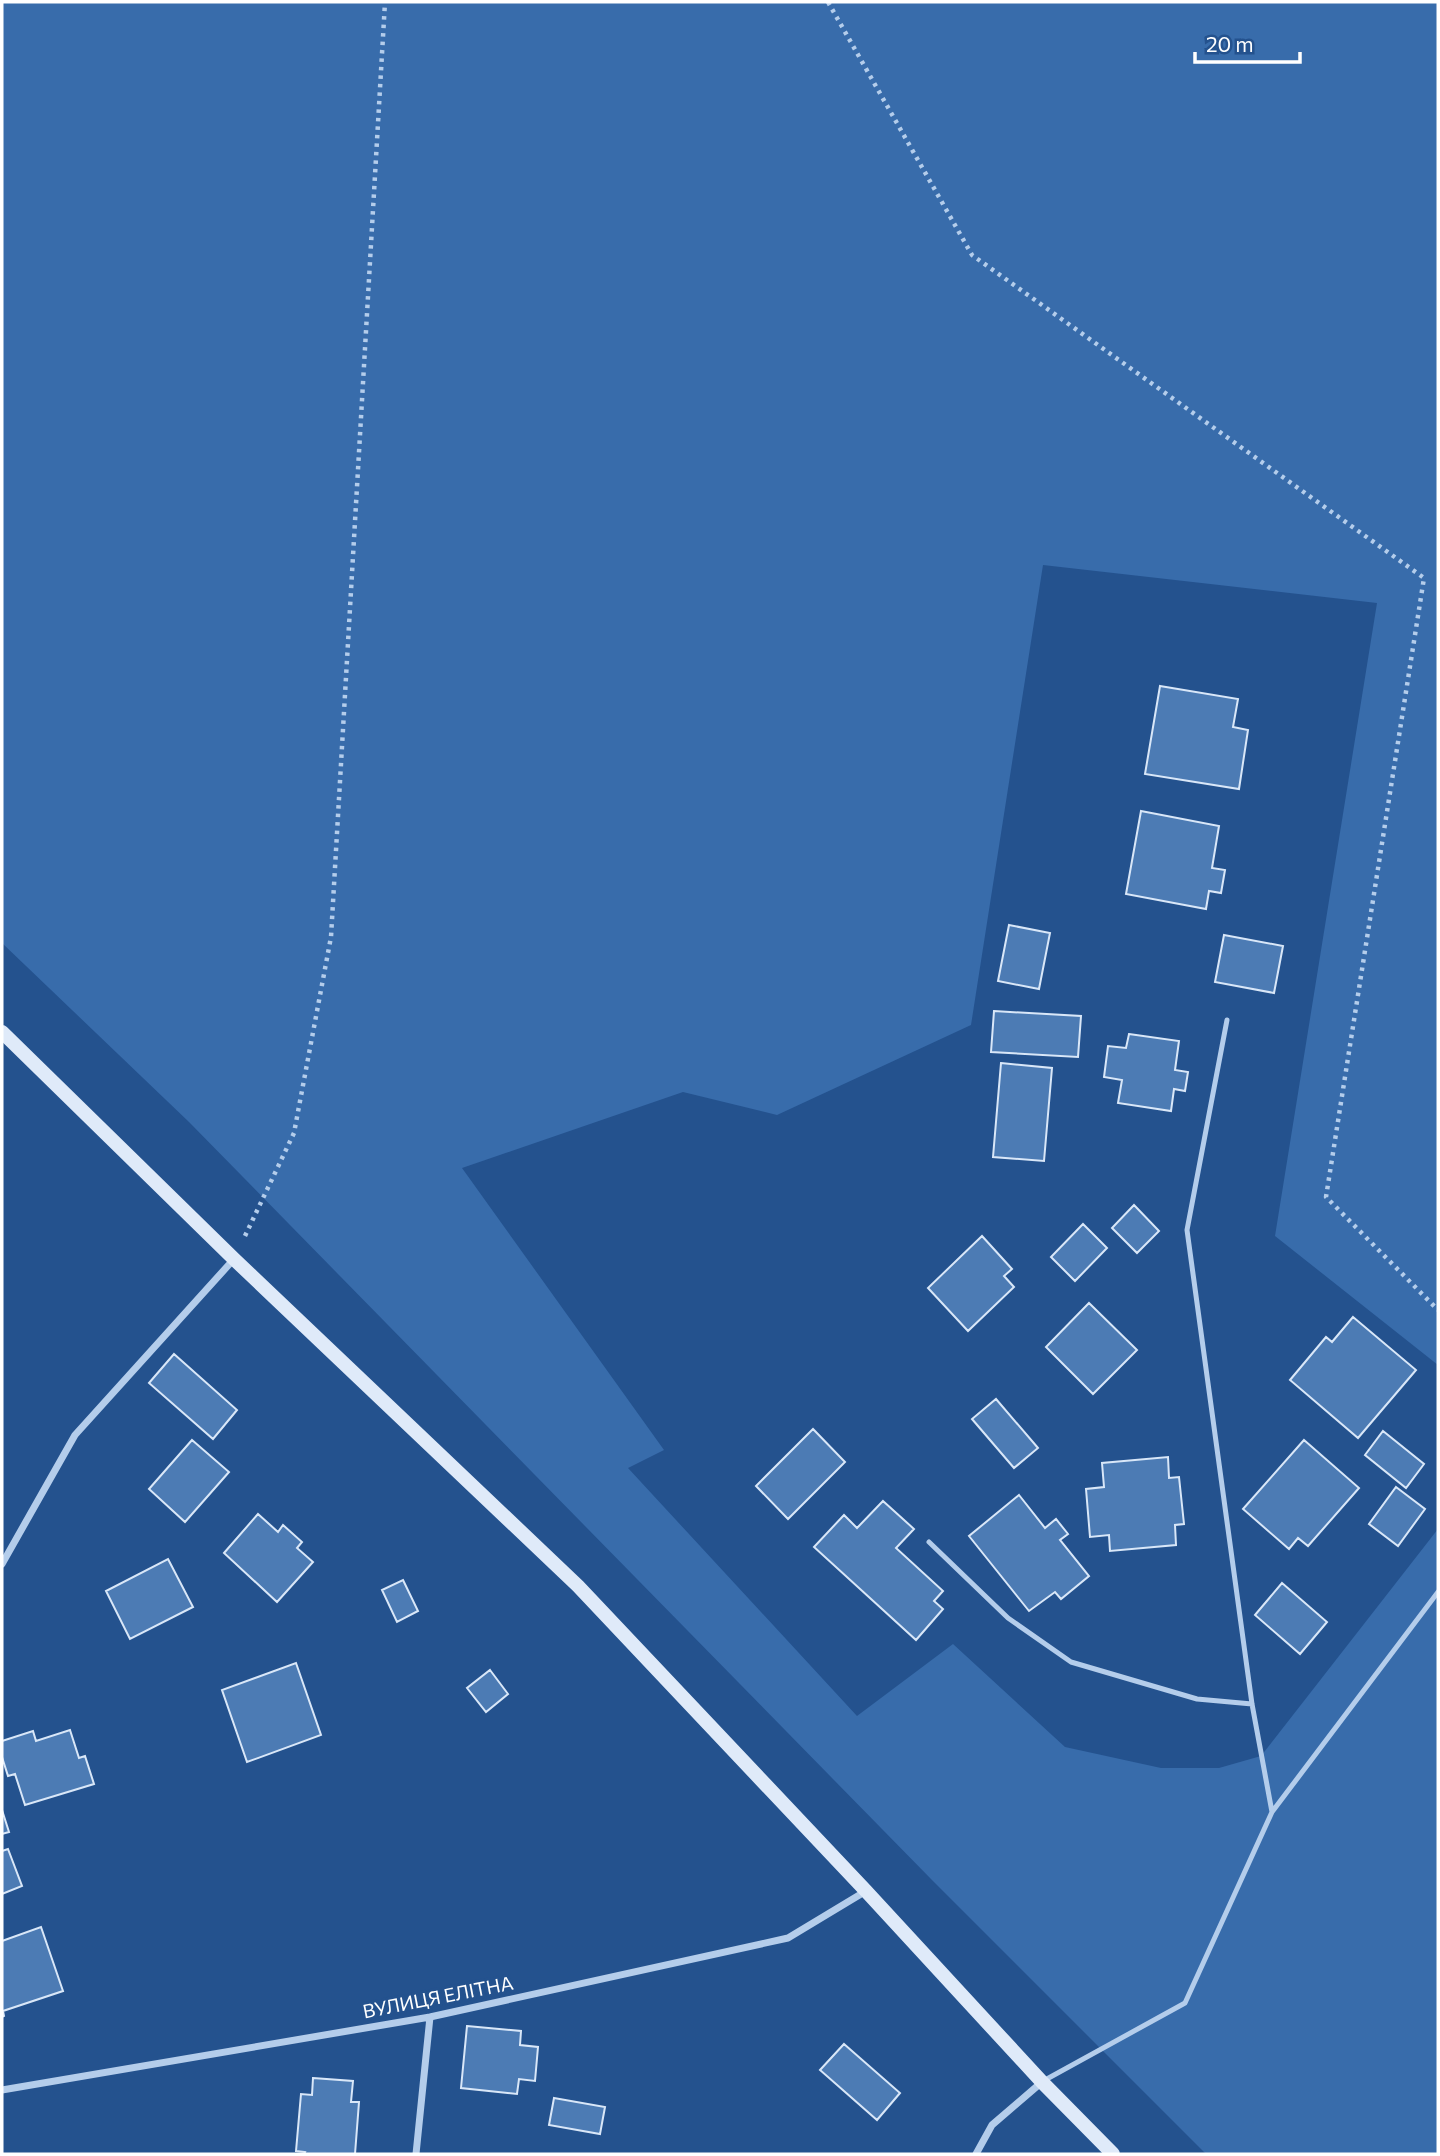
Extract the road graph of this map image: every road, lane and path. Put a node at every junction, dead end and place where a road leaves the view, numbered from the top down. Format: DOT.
graph roads {
  1 [pos="385,2"];
  2 [pos="828,2"];
  3 [pos="1227,1020"];
  4 [pos="2,1032"];
  5 [pos="234,1259"];
  6 [pos="1438,1310"];
  7 [pos="929,1542"];
  8 [pos="2,1564"];
  9 [pos="1438,1592"];
  10 [pos="1252,1704"];
  11 [pos="1272,1812"];
  12 [pos="866,1891"];
  13 [pos="430,2017"];
  14 [pos="1042,2082"];
  15 [pos="2,2090"];
  16 [pos="416,2154"];
  17 [pos="976,2154"];
  18 [pos="1113,2154"];
  1 -- 5 [label="path"];
  2 -- 6 [label="path"];
  3 -- 10 [label="lane"];
  4 -- 5 [label="main road"];
  5 -- 8 [label="street"];
  5 -- 12 [label="main road"];
  7 -- 10 [label="lane"];
  9 -- 11 [label="lane"];
  10 -- 11 [label="lane"];
  11 -- 14 [label="lane"];
  12 -- 13 [label="street, ВУЛИЦЯ ЕЛІТНА"];
  12 -- 14 [label="main road"];
  13 -- 15 [label="street, ВУЛИЦЯ ЕЛІТНА"];
  13 -- 16 [label="street"];
  14 -- 17 [label="street"];
  14 -- 18 [label="main road"];
}
